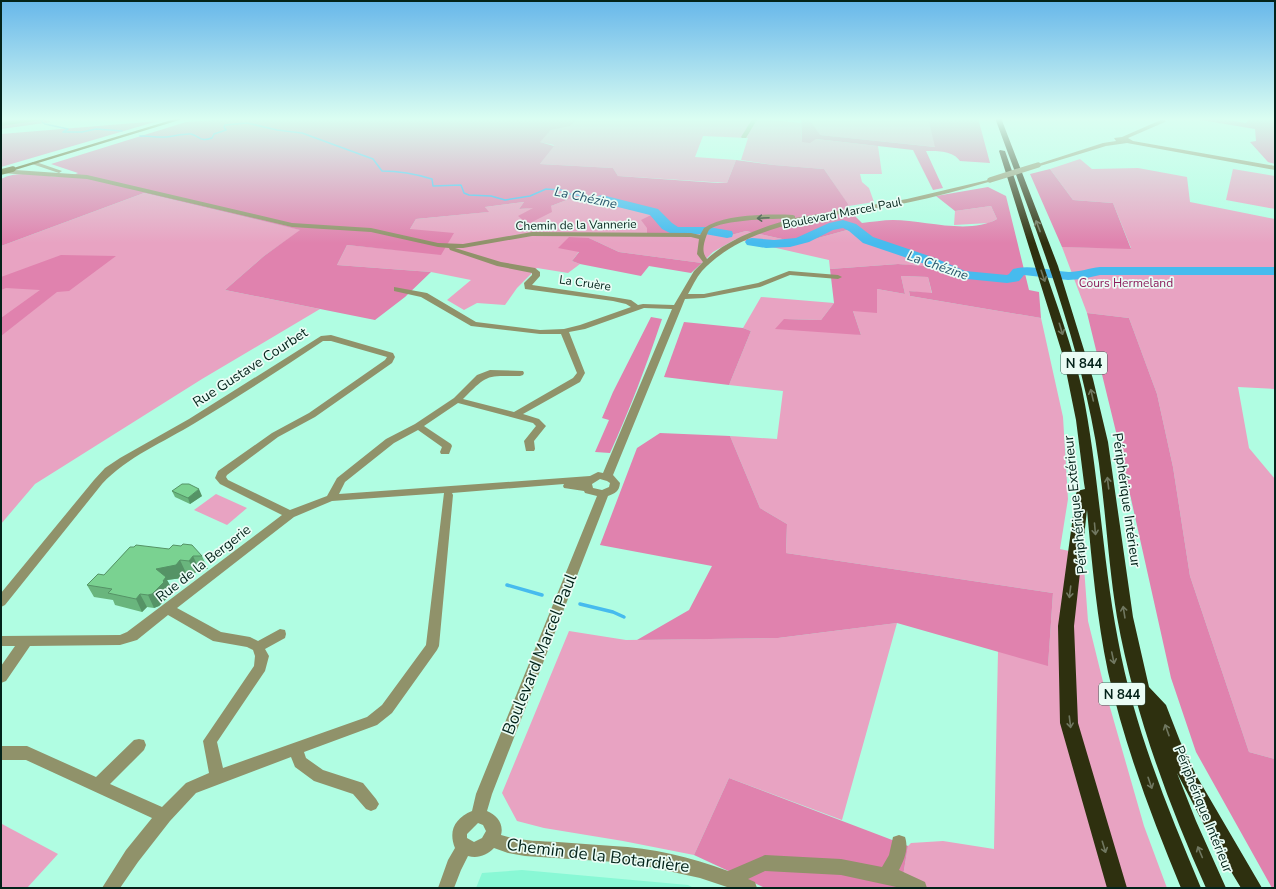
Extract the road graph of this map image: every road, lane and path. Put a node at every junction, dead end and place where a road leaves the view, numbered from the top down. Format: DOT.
graph roads {
  1 [pos="46,159"];
  2 [pos="1005,159"];
  3 [pos="1013,159"];
  4 [pos="1055,159"];
  5 [pos="1227,159"];
  6 [pos="34,163"];
  7 [pos="1275,168"];
  8 [pos="1,171"];
  9 [pos="72,175"];
  10 [pos="802,219"];
  11 [pos="703,238"];
  12 [pos="444,246"];
  13 [pos="707,262"];
  14 [pos="838,276"];
  15 [pos="397,289"];
  16 [pos="682,297"];
  17 [pos="677,307"];
  18 [pos="638,308"];
  19 [pos="564,331"];
  20 [pos="520,373"];
  21 [pos="457,400"];
  22 [pos="515,415"];
  23 [pos="418,426"];
  24 [pos="530,449"];
  25 [pos="445,452"];
  26 [pos="607,476"];
  27 [pos="588,483"];
  28 [pos="420,490"];
  29 [pos="1092,490"];
  30 [pos="603,494"];
  31 [pos="448,495"];
  32 [pos="331,498"];
  33 [pos="290,514"];
  34 [pos="1,602"];
  35 [pos="168,609"];
  36 [pos="280,634"];
  37 [pos="1,641"];
  38 [pos="26,641"];
  39 [pos="258,647"];
  40 [pos="1,677"];
  41 [pos="1142,691"];
  42 [pos="139,745"];
  43 [pos="295,749"];
  44 [pos="1,753"];
  45 [pos="217,776"];
  46 [pos="99,785"];
  47 [pos="371,804"];
  48 [pos="164,816"];
  49 [pos="478,816"];
  50 [pos="492,839"];
  51 [pos="899,842"];
  52 [pos="465,846"];
  53 [pos="886,876"];
  54 [pos="729,879"];
  55 [pos="110,888"];
  56 [pos="446,888"];
  57 [pos="749,888"];
  58 [pos="919,888"];
  59 [pos="1117,888"];
  60 [pos="1191,888"];
  61 [pos="1216,888"];
  62 [pos="1252,888"];
  1 -- 6 [label="main road"];
  2 -- 29 [label="highway, Périphérique Extérieur / N 844, one-way"];
  41 -- 3 [label="highway, Périphérique Intérieur / N 844, one-way"];
  4 -- 10 [label="street, Boulevard Marcel Paul, bridge"];
  5 -- 7 [label="street"];
  6 -- 8 [label="main road, bridge"];
  6 -- 9 [label="street"];
  8 -- 9 [label="street, Chemin de la Vannerie"];
  9 -- 12 [label="street, Chemin de la Vannerie"];
  10 -- 11 [label="street, one-way"];
  10 -- 13 [label="street, Boulevard Marcel Paul"];
  11 -- 12 [label="street, Chemin de la Vannerie"];
  11 -- 13 [label="street"];
  12 -- 18 [label="street, La Cruère"];
  13 -- 16 [label="street, Boulevard Marcel Paul"];
  14 -- 16 [label="street"];
  15 -- 19 [label="street"];
  16 -- 17 [label="street, Boulevard Marcel Paul"];
  17 -- 18 [label="street"];
  17 -- 26 [label="street, Boulevard Marcel Paul"];
  18 -- 19 [label="street"];
  19 -- 22 [label="street"];
  20 -- 21 [label="street"];
  21 -- 22 [label="street"];
  21 -- 23 [label="street"];
  22 -- 24 [label="street"];
  23 -- 25 [label="street"];
  23 -- 32 [label="street"];
  26 -- 27 [label="street"];
  26 -- 30 [label="street"];
  27 -- 28 [label="street, Rue de la Bergerie"];
  27 -- 30 [label="street"];
  27 -- 31 [label="street, Rue de la Bergerie"];
  28 -- 31 [label="street, Rue de la Bergerie"];
  28 -- 32 [label="street, Rue de la Bergerie"];
  29 -- 59 [label="highway, one-way"];
  29 -- 60 [label="highway, Périphérique Extérieur / N 844, one-way"];
  30 -- 49 [label="street, Boulevard Marcel Paul"];
  31 -- 43 [label="street"];
  32 -- 33 [label="street, Rue de la Bergerie"];
  33 -- 34 [label="street, Rue Gustave Courbet"];
  33 -- 35 [label="street, Rue de la Bergerie"];
  35 -- 38 [label="street, Rue de la Bergerie"];
  35 -- 39 [label="street"];
  36 -- 39 [label="street"];
  37 -- 38 [label="street, Rue de la Bergerie"];
  38 -- 40 [label="street"];
  39 -- 45 [label="street"];
  61 -- 41 [label="highway, Périphérique Intérieur / N 844, one-way"];
  62 -- 41 [label="highway, one-way"];
  42 -- 46 [label="street"];
  43 -- 45 [label="street"];
  43 -- 47 [label="street"];
  44 -- 46 [label="street"];
  45 -- 48 [label="street"];
  46 -- 48 [label="street"];
  48 -- 55 [label="street"];
  49 -- 50 [label="street"];
  49 -- 52 [label="street"];
  50 -- 52 [label="street"];
  50 -- 54 [label="street, Chemin de la Botardière"];
  51 -- 53 [label="street"];
  52 -- 56 [label="street"];
  53 -- 54 [label="street"];
  53 -- 58 [label="street"];
  54 -- 57 [label="street, Chemin de la Botardière"];
}
